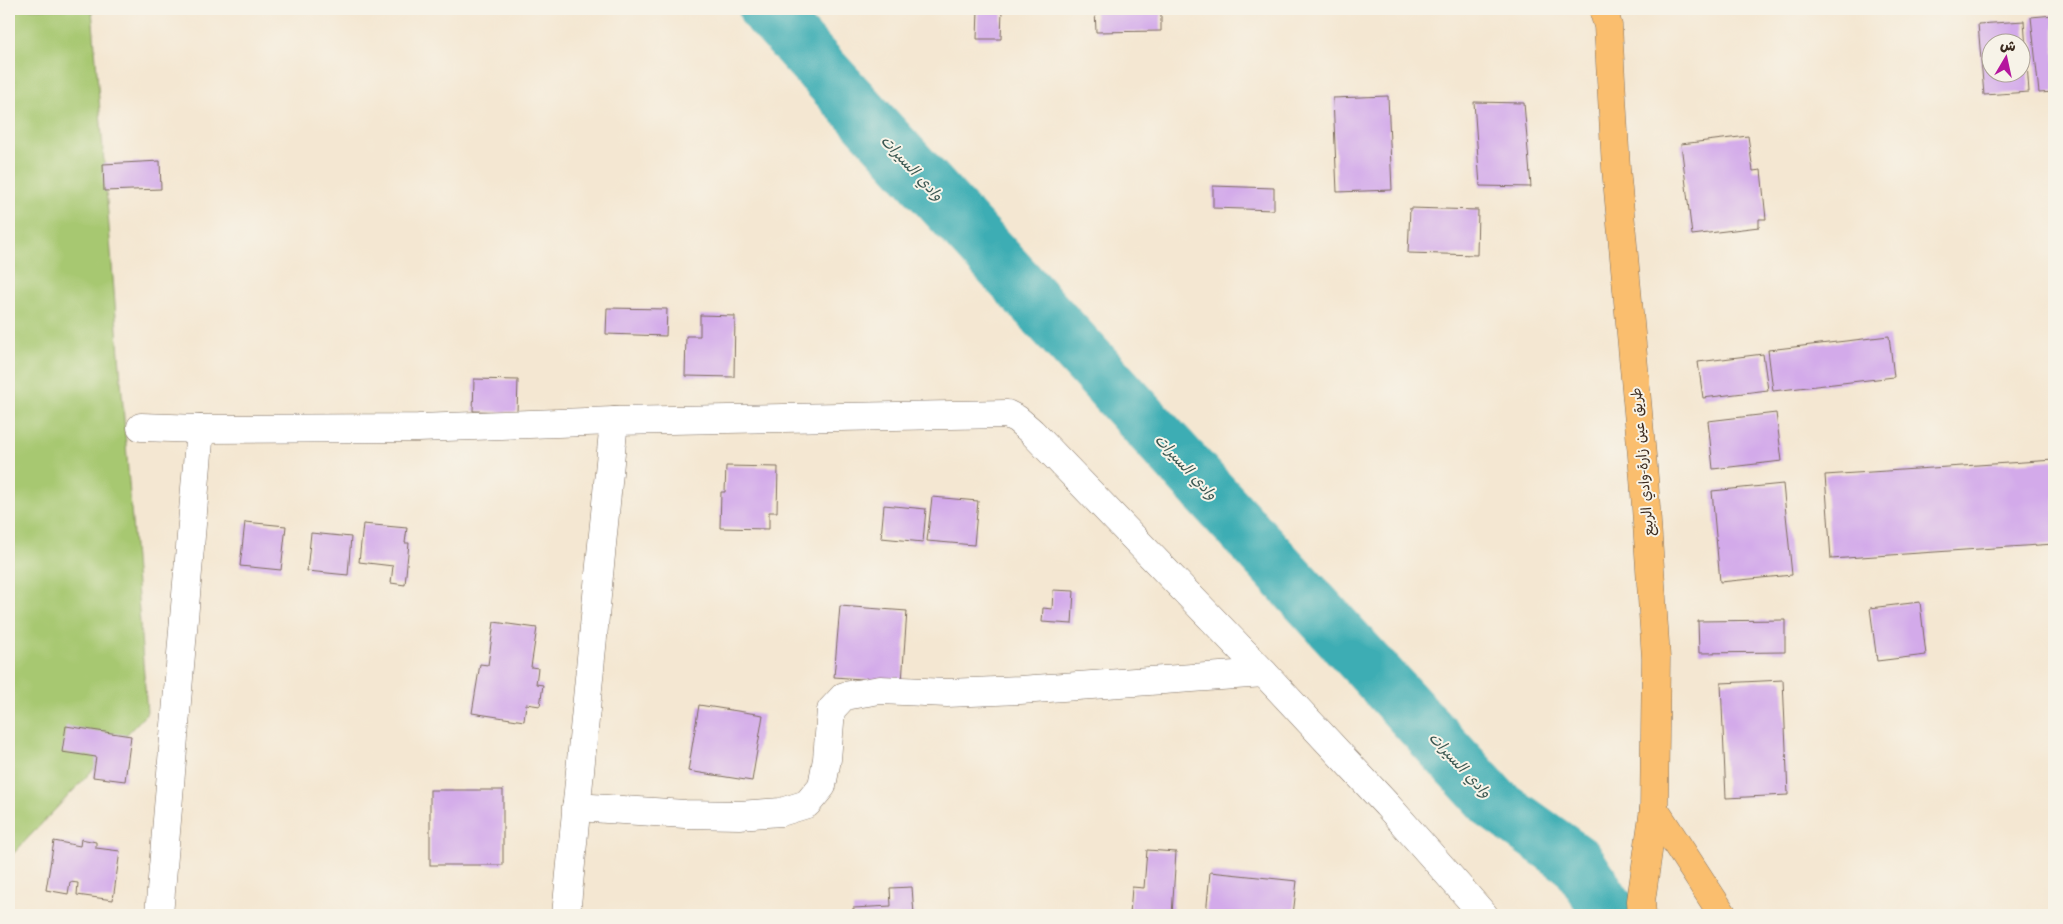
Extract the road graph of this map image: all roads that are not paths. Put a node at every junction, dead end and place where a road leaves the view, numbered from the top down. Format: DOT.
graph roads {
  1 [pos="1603,9"];
  2 [pos="614,421"];
  3 [pos="141,427"];
  4 [pos="200,429"];
  5 [pos="1264,672"];
  6 [pos="576,807"];
  7 [pos="1654,809"];
  8 [pos="1641,908"];
  9 [pos="160,915"];
  10 [pos="566,915"];
  11 [pos="1484,915"];
  12 [pos="1723,915"];
  1 -- 7 [label="main road, طريق عين زارة-وادي الربيع"];
  2 -- 4 [label="street"];
  2 -- 5 [label="street"];
  2 -- 6 [label="street"];
  3 -- 4 [label="street"];
  4 -- 9 [label="street"];
  5 -- 6 [label="street"];
  5 -- 11 [label="street"];
  6 -- 10 [label="street"];
  7 -- 8 [label="main road, طريق عين زارة-وادي الربيع"];
  7 -- 12 [label="main road"];
}
